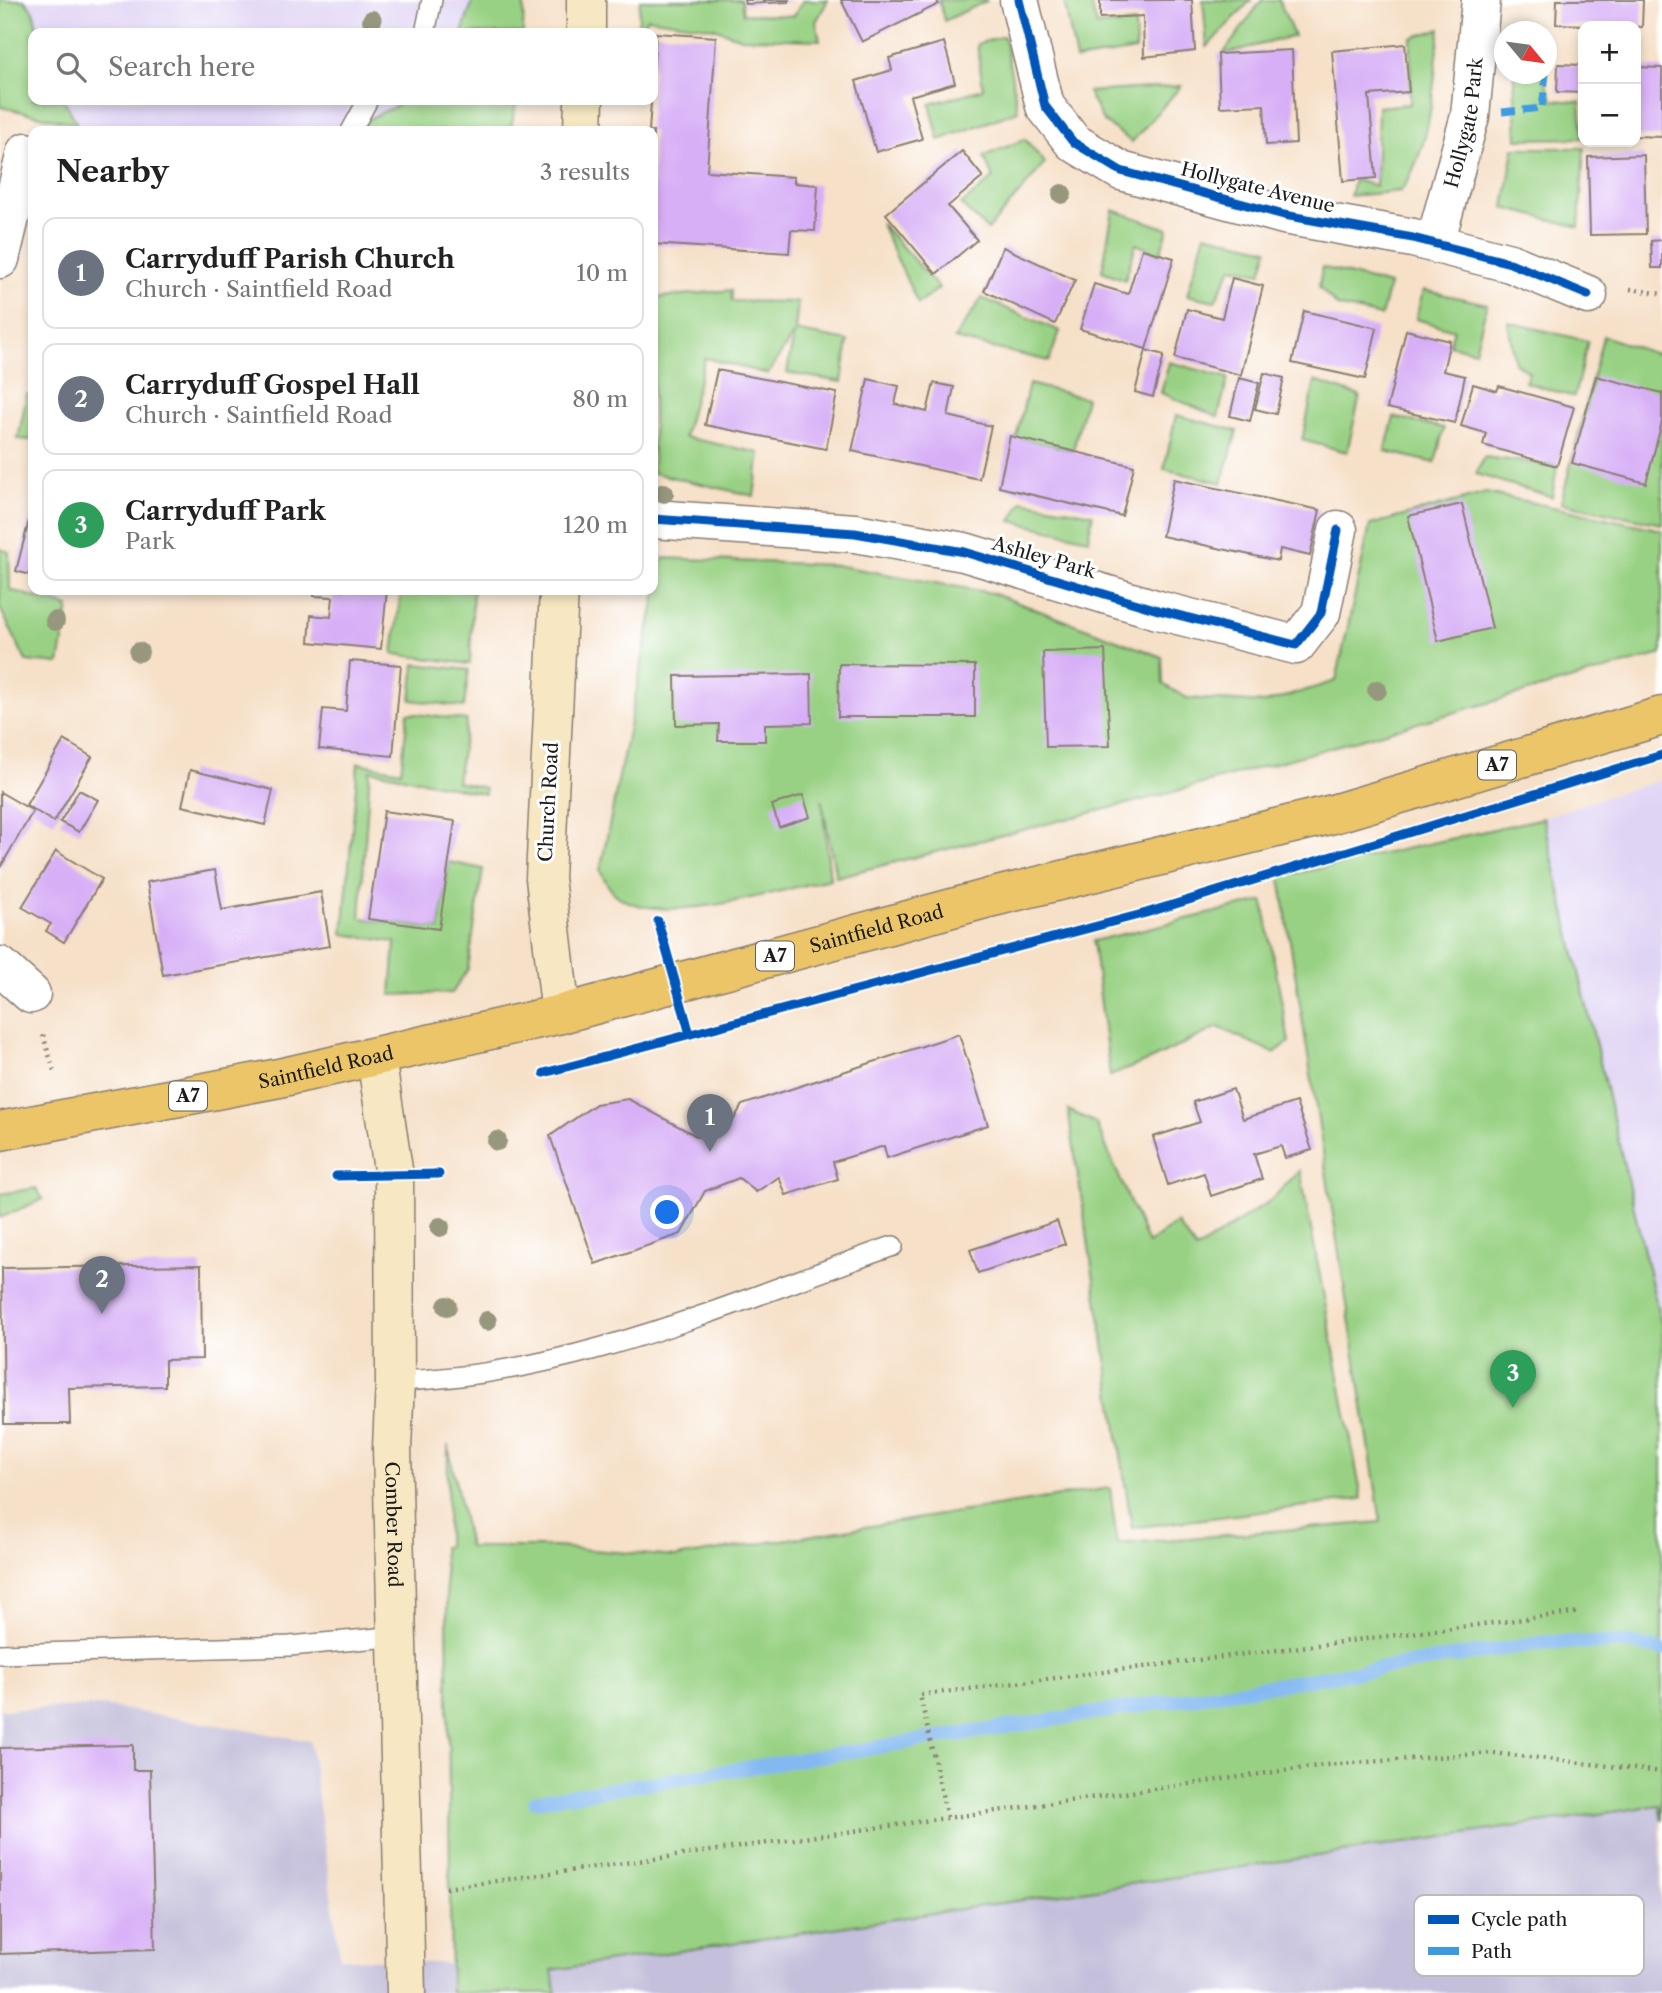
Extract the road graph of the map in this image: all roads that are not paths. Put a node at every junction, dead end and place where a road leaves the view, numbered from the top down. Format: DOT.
graph roads {
  1 [pos="432,0"];
  2 [pos="586,0"];
  3 [pos="1018,0"];
  4 [pos="1481,0"];
  5 [pos="426,28"];
  6 [pos="586,28"];
  7 [pos="365,105"];
  8 [pos="584,105"];
  9 [pos="354,126"];
  10 [pos="583,126"];
  11 [pos="20,151"];
  12 [pos="1435,243"];
  13 [pos="0,259"];
  14 [pos="1588,295"];
  15 [pos="658,519"];
  16 [pos="1338,530"];
  17 [pos="559,595"];
  18 [pos="1662,716"];
  19 [pos="0,966"];
  20 [pos="31,994"];
  21 [pos="561,1014"];
  22 [pos="376,1057"];
  23 [pos="0,1132"];
  24 [pos="893,1246"];
  25 [pos="395,1381"];
  26 [pos="400,1636"];
  27 [pos="0,1654"];
  28 [pos="406,1993"];
  1 -- 5 [label="lane"];
  2 -- 6 [label="main road"];
  3 -- 12 [label="street, Hollygate Avenue"];
  4 -- 12 [label="street, Hollygate Park"];
  7 -- 9 [label="lane"];
  8 -- 10 [label="main road"];
  11 -- 13 [label="street"];
  12 -- 14 [label="street, Hollygate Avenue"];
  15 -- 16 [label="street, Ashley Park"];
  17 -- 21 [label="main road, Church Road"];
  18 -- 21 [label="highway, Saintfield Road / A7"];
  19 -- 20 [label="street"];
  21 -- 22 [label="highway, Saintfield Road / A7"];
  22 -- 23 [label="highway, Saintfield Road / A7"];
  22 -- 25 [label="main road, Comber Road"];
  24 -- 25 [label="lane"];
  25 -- 26 [label="main road, Comber Road"];
  26 -- 27 [label="lane"];
  26 -- 28 [label="main road, Comber Road"];
}
